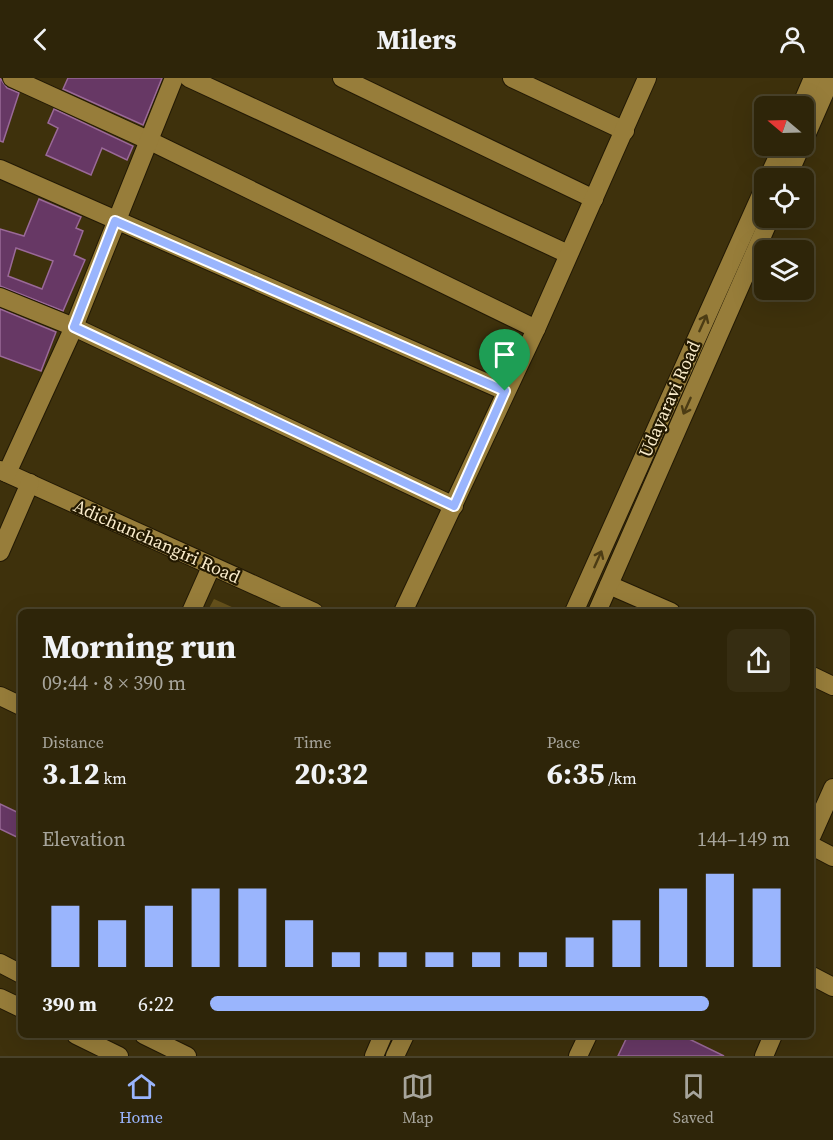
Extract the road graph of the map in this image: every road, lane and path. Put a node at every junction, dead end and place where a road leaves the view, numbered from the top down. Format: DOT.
graph roads {
  1 [pos="12,78"];
  2 [pos="174,78"];
  3 [pos="189,78"];
  4 [pos="342,78"];
  5 [pos="512,78"];
  6 [pos="647,78"];
  7 [pos="813,78"];
  8 [pos="831,78"];
  9 [pos="805,96"];
  10 [pos="814,117"];
  11 [pos="625,131"];
  12 [pos="150,141"];
  13 [pos="0,169"];
  14 [pos="594,199"];
  15 [pos="754,211"];
  16 [pos="115,221"];
  17 [pos="766,228"];
  18 [pos="568,254"];
  19 [pos="0,297"];
  20 [pos="74,327"];
  21 [pos="536,329"];
  22 [pos="505,391"];
  23 [pos="4,472"];
  24 [pos="30,483"];
  25 [pos="454,506"];
  26 [pos="1,544"];
  27 [pos="211,567"];
  28 [pos="609,585"];
  29 [pos="192,609"];
  30 [pos="307,609"];
  31 [pos="404,609"];
  32 [pos="575,609"];
  33 [pos="598,609"];
  34 [pos="664,609"];
  35 [pos="814,677"];
  36 [pos="833,686"];
  37 [pos="0,696"];
  38 [pos="18,705"];
  39 [pos="833,788"];
  40 [pos="814,831"];
  41 [pos="814,847"];
  42 [pos="833,857"];
  43 [pos="0,963"];
  44 [pos="18,972"];
  45 [pos="814,977"];
  46 [pos="833,987"];
  47 [pos="0,998"];
  48 [pos="18,1007"];
  49 [pos="82,1038"];
  50 [pos="150,1038"];
  51 [pos="382,1038"];
  52 [pos="587,1038"];
  53 [pos="772,1038"];
  54 [pos="119,1056"];
  55 [pos="187,1056"];
  56 [pos="374,1056"];
  57 [pos="579,1056"];
  58 [pos="764,1056"];
  1 -- 12 [label="street"];
  2 -- 12 [label="street"];
  3 -- 18 [label="street"];
  4 -- 14 [label="street"];
  5 -- 11 [label="street"];
  6 -- 11 [label="street"];
  7 -- 9 [label="street"];
  8 -- 10 [label="street"];
  11 -- 14 [label="street"];
  12 -- 16 [label="street"];
  12 -- 21 [label="street"];
  13 -- 16 [label="street"];
  14 -- 18 [label="street"];
  32 -- 15 [label="street, Udayaravi Road, one-way"];
  16 -- 20 [label="street"];
  16 -- 22 [label="street"];
  17 -- 28 [label="street, one-way"];
  18 -- 21 [label="street"];
  19 -- 20 [label="street"];
  20 -- 23 [label="street"];
  20 -- 25 [label="street"];
  21 -- 22 [label="street"];
  22 -- 25 [label="street"];
  23 -- 24 [label="street, Adichunchangiri Road"];
  24 -- 26 [label="street"];
  24 -- 27 [label="street, Adichunchangiri Road"];
  25 -- 31 [label="street"];
  27 -- 29 [label="street"];
  27 -- 30 [label="street, Adichunchangiri Road"];
  28 -- 33 [label="street"];
  28 -- 34 [label="street"];
  35 -- 36 [label="street"];
  37 -- 38 [label="street"];
  39 -- 40 [label="street"];
  41 -- 42 [label="street"];
  43 -- 44 [label="street"];
  45 -- 46 [label="street"];
  47 -- 48 [label="street"];
  49 -- 54 [label="street"];
  50 -- 55 [label="street"];
  51 -- 56 [label="street"];
  52 -- 57 [label="street"];
  53 -- 58 [label="street"];
}
